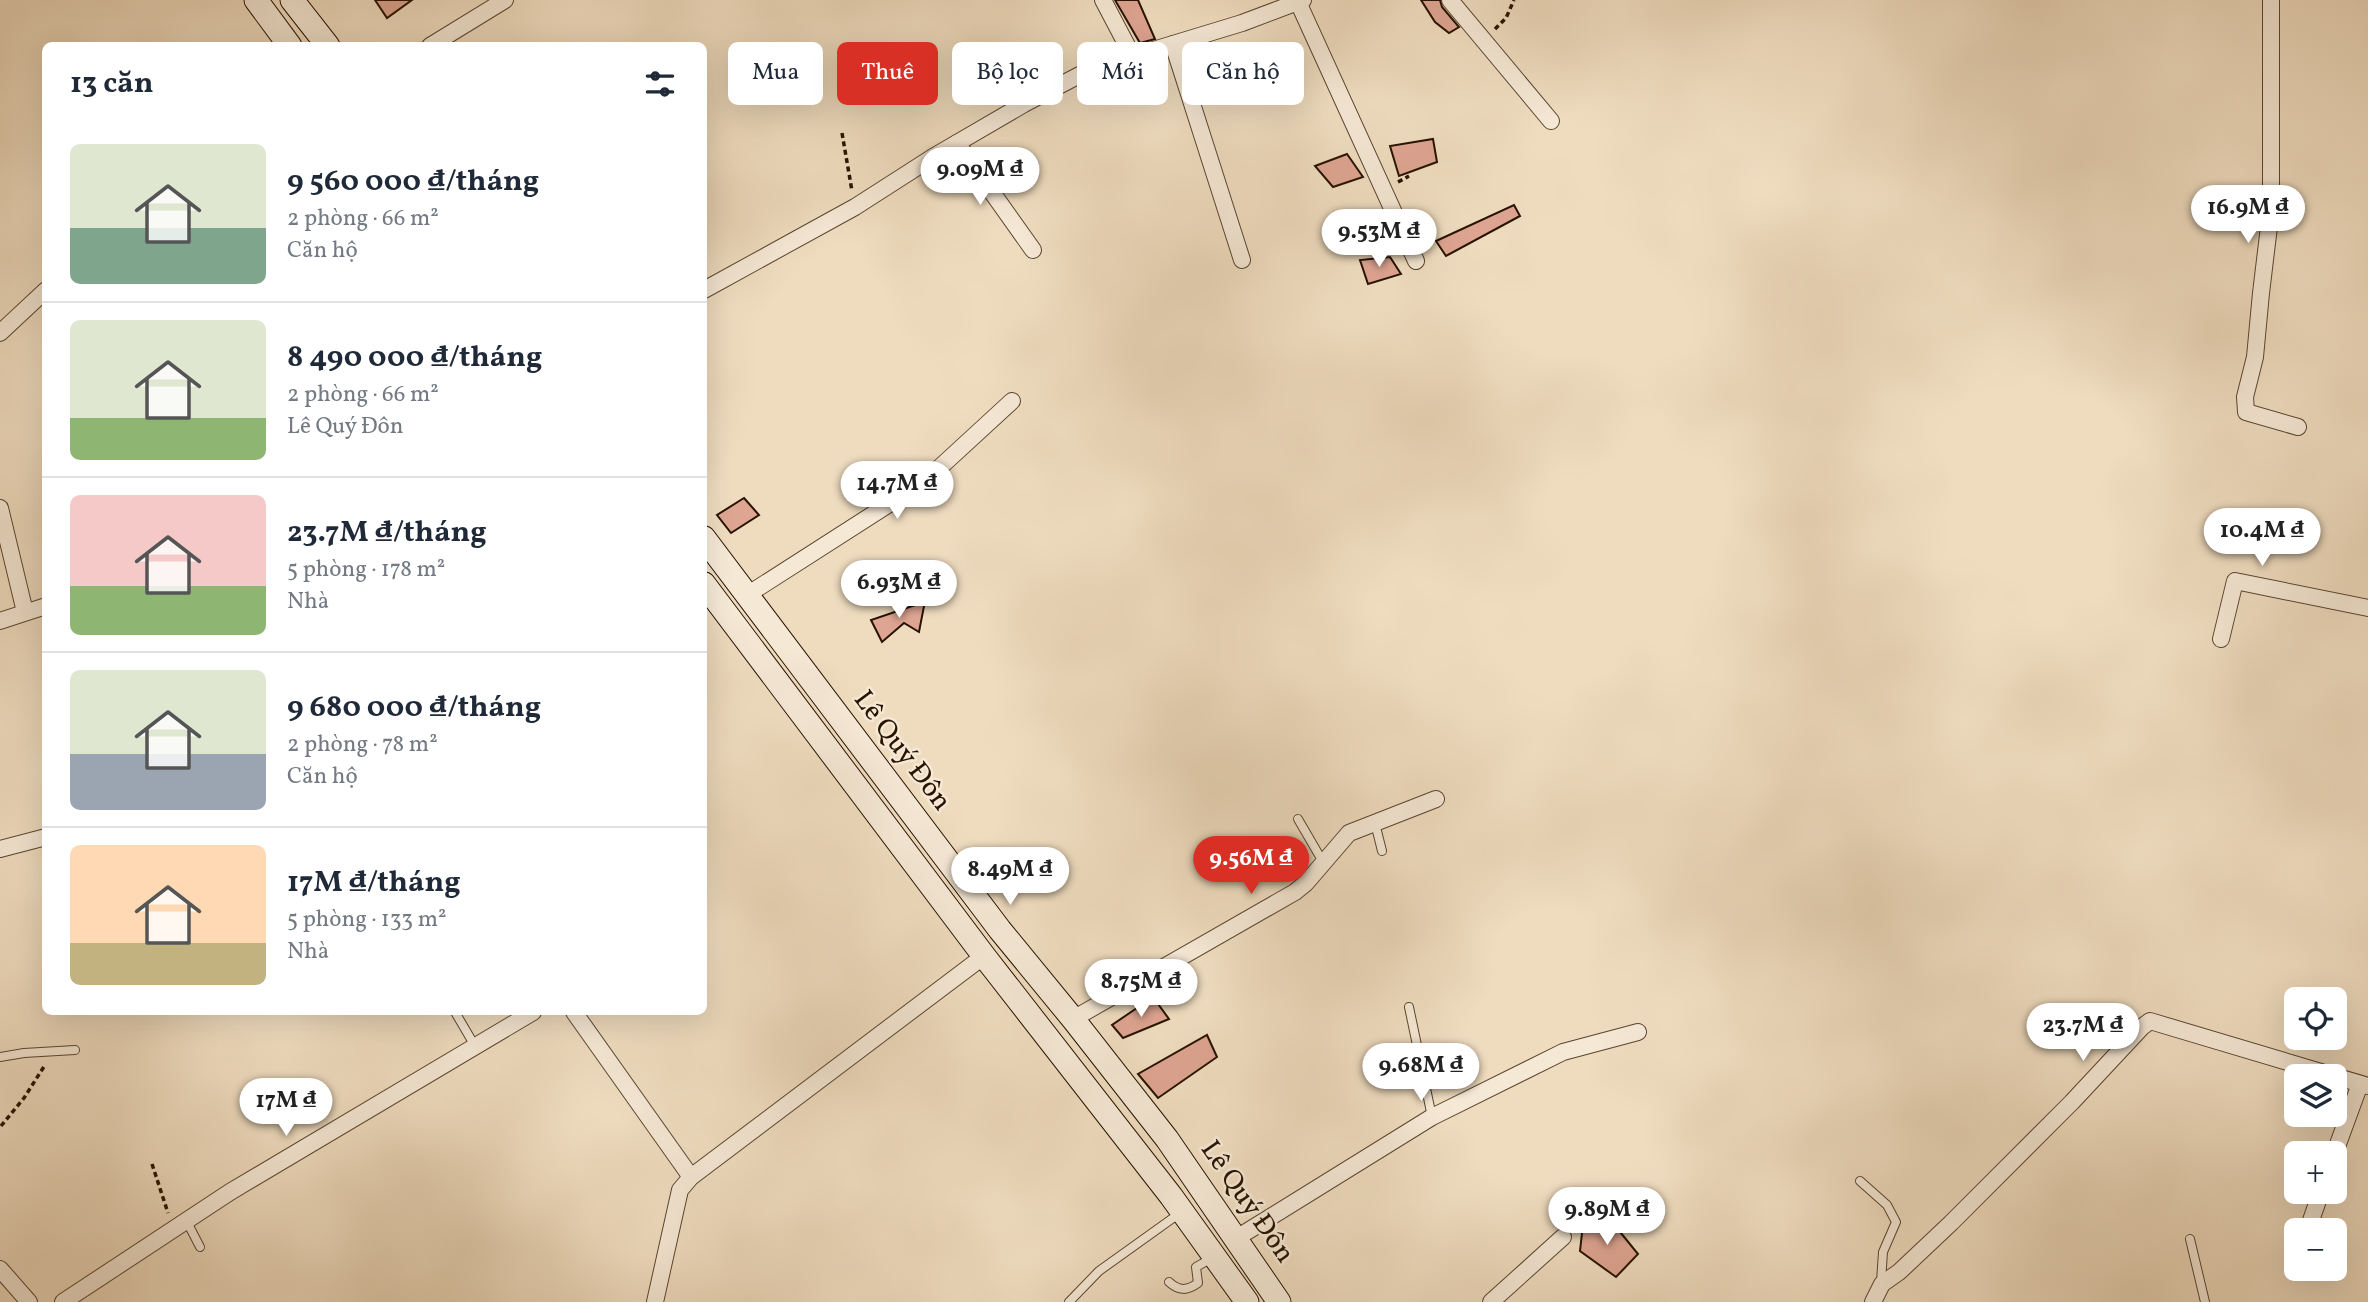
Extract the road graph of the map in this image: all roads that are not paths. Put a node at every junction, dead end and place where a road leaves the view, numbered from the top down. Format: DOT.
graph roads {
  1 [pos="256,0"];
  2 [pos="292,0"];
  3 [pos="505,0"];
  4 [pos="1103,0"];
  5 [pos="1450,0"];
  6 [pos="2271,0"];
  7 [pos="1300,1"];
  8 [pos="1279,4"];
  9 [pos="287,42"];
  10 [pos="325,42"];
  11 [pos="437,42"];
  12 [pos="1125,42"];
  13 [pos="1173,44"];
  14 [pos="1168,46"];
  15 [pos="1077,76"];
  16 [pos="1551,121"];
  17 [pos="957,143"];
  18 [pos="1033,250"];
  19 [pos="1242,260"];
  20 [pos="1416,261"];
  21 [pos="707,288"];
  22 [pos="42,294"];
  23 [pos="0,333"];
  24 [pos="1012,401"];
  25 [pos="2298,427"];
  26 [pos="0,508"];
  27 [pos="707,542"];
  28 [pos="707,588"];
  29 [pos="747,595"];
  30 [pos="42,607"];
  31 [pos="2368,608"];
  32 [pos="25,612"];
  33 [pos="0,621"];
  34 [pos="2221,639"];
  35 [pos="862,745"];
  36 [pos="840,762"];
  37 [pos="1436,799"];
  38 [pos="1298,819"];
  39 [pos="1375,823"];
  40 [pos="42,839"];
  41 [pos="0,849"];
  42 [pos="1382,850"];
  43 [pos="1323,862"];
  44 [pos="984,956"];
  45 [pos="1409,1007"];
  46 [pos="457,1015"];
  47 [pos="528,1015"];
  48 [pos="576,1015"];
  49 [pos="1073,1019"];
  50 [pos="1638,1032"];
  51 [pos="475,1046"];
  52 [pos="75,1050"];
  53 [pos="0,1057"];
  54 [pos="2364,1085"];
  55 [pos="1432,1117"];
  56 [pos="2340,1141"];
  57 [pos="691,1177"];
  58 [pos="1860,1181"];
  59 [pos="1183,1212"];
  60 [pos="179,1224"];
  61 [pos="1563,1237"];
  62 [pos="1235,1239"];
  63 [pos="2190,1239"];
  64 [pos="200,1247"];
  65 [pos="1215,1257"];
  66 [pos="0,1269"];
  67 [pos="1169,1282"];
  68 [pos="1877,1295"];
  69 [pos="29,1302"];
  70 [pos="63,1302"];
  71 [pos="654,1302"];
  72 [pos="1069,1302"];
  73 [pos="1247,1302"];
  74 [pos="1279,1302"];
  75 [pos="1491,1302"];
  76 [pos="2205,1302"];
  1 -- 9 [label="main road"];
  2 -- 10 [label="main road"];
  3 -- 11 [label="street"];
  4 -- 12 [label="street"];
  5 -- 16 [label="street"];
  6 -- 25 [label="street"];
  7 -- 8 [label="street"];
  7 -- 20 [label="street"];
  8 -- 13 [label="street"];
  13 -- 14 [label="street"];
  13 -- 19 [label="street"];
  15 -- 17 [label="street"];
  17 -- 18 [label="street"];
  17 -- 21 [label="street"];
  22 -- 23 [label="street"];
  24 -- 29 [label="street"];
  26 -- 32 [label="street"];
  27 -- 29 [label="main road, Lê Quý Đôn"];
  28 -- 36 [label="main road, Lê Quý Đôn"];
  29 -- 35 [label="main road, Lê Quý Đôn"];
  30 -- 32 [label="street"];
  31 -- 34 [label="street"];
  32 -- 33 [label="street"];
  35 -- 36 [label="main road"];
  35 -- 49 [label="main road, Lê Quý Đôn"];
  36 -- 44 [label="main road, Lê Quý Đôn"];
  37 -- 39 [label="street"];
  38 -- 43 [label="lane"];
  39 -- 42 [label="lane"];
  39 -- 43 [label="street"];
  40 -- 41 [label="street"];
  43 -- 49 [label="street"];
  44 -- 57 [label="street"];
  44 -- 59 [label="main road, Lê Quý Đôn"];
  45 -- 55 [label="lane"];
  46 -- 51 [label="lane"];
  47 -- 51 [label="street"];
  48 -- 57 [label="street"];
  49 -- 62 [label="main road, Lê Quý Đôn"];
  50 -- 55 [label="street"];
  51 -- 60 [label="street"];
  52 -- 53 [label="lane"];
  54 -- 56 [label="street"];
  54 -- 68 [label="street"];
  55 -- 62 [label="street"];
  57 -- 71 [label="street"];
  58 -- 68 [label="lane"];
  59 -- 65 [label="main road, Lê Quý Đôn"];
  59 -- 72 [label="lane"];
  60 -- 64 [label="lane"];
  60 -- 70 [label="street"];
  61 -- 75 [label="street"];
  62 -- 74 [label="main road, Lê Quý Đôn"];
  63 -- 76 [label="lane"];
  65 -- 67 [label="lane"];
  65 -- 73 [label="main road, Lê Quý Đôn"];
  66 -- 69 [label="street"];
}
